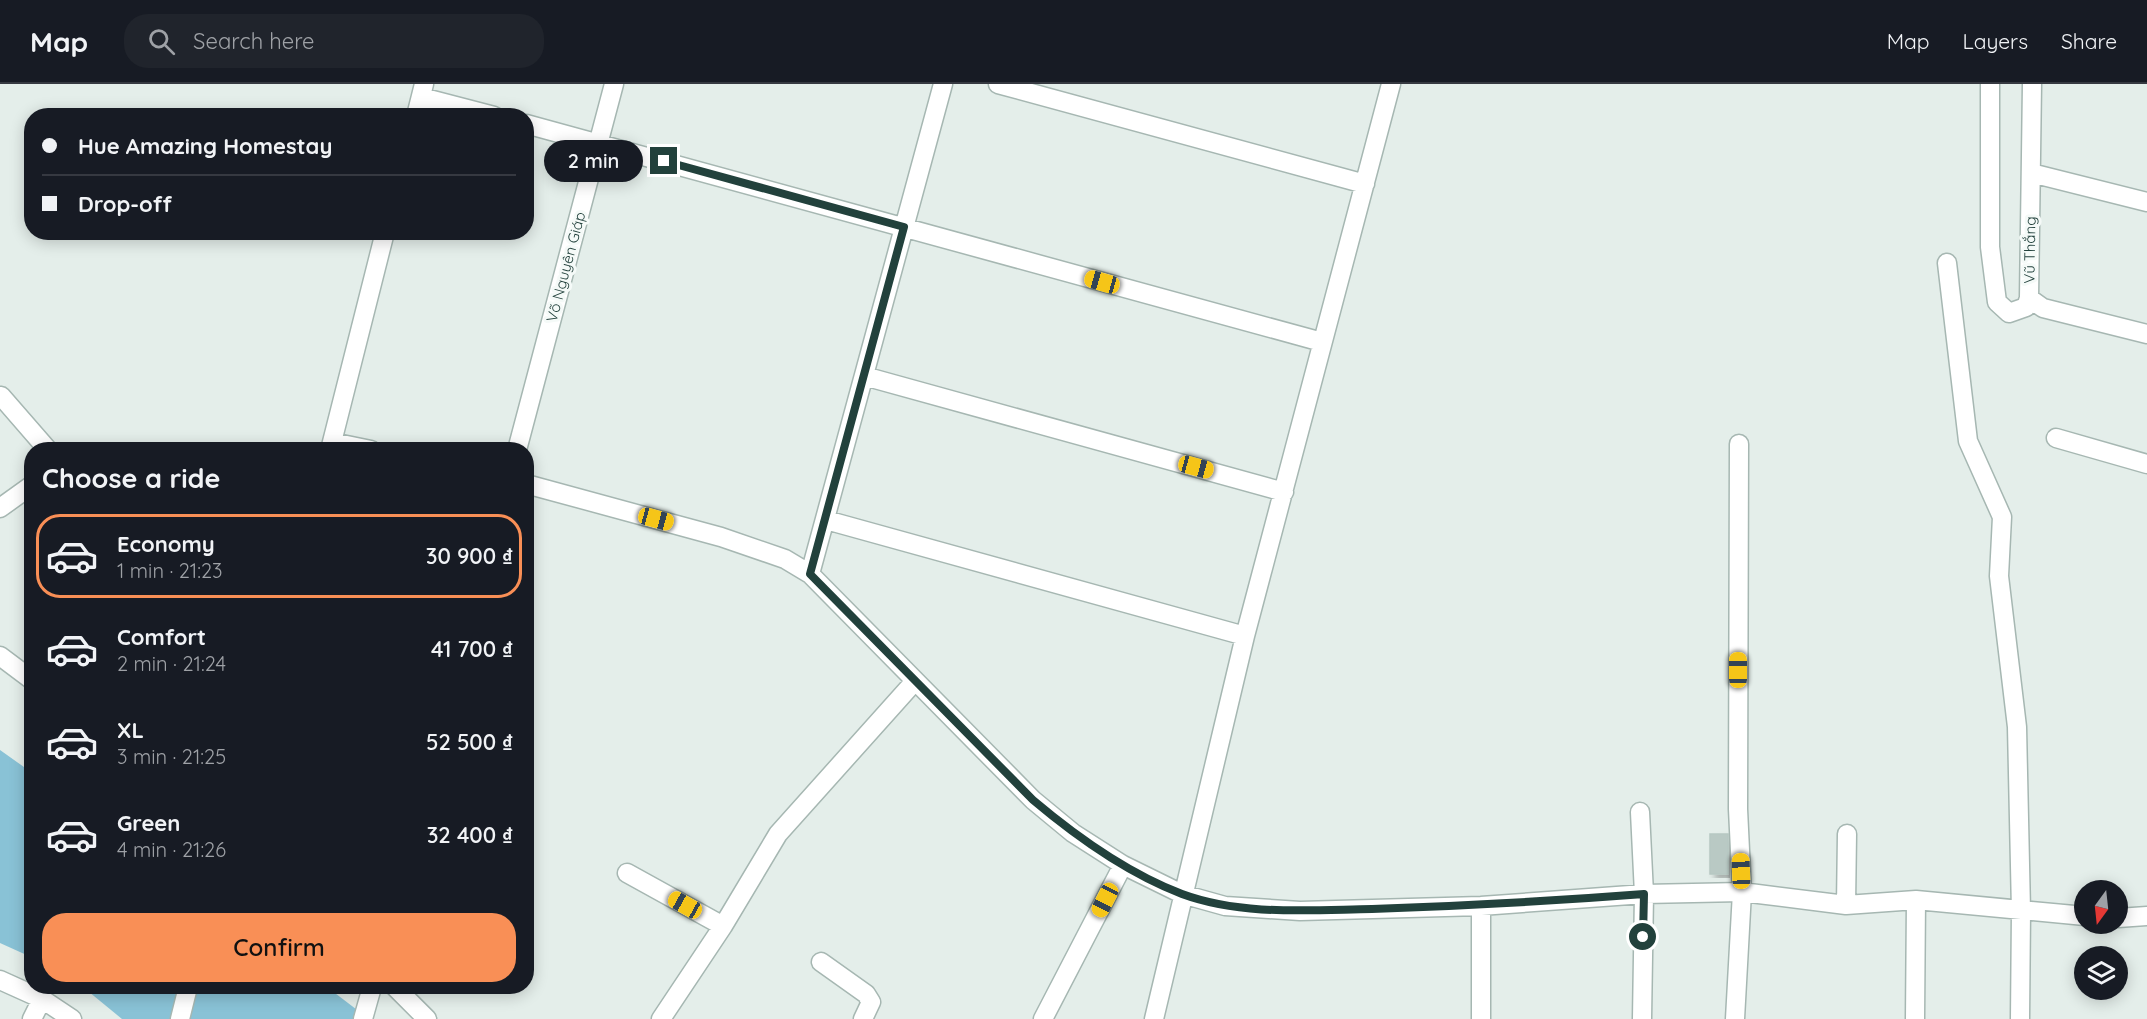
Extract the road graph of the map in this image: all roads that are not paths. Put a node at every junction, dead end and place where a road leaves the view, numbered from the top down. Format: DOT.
graph roads {
  1 [pos="614,84"];
  2 [pos="943,84"];
  3 [pos="998,84"];
  4 [pos="1391,84"];
  5 [pos="1990,84"];
  6 [pos="2032,84"];
  7 [pos="423,90"];
  8 [pos="418,108"];
  9 [pos="472,108"];
  10 [pos="534,126"];
  11 [pos="599,143"];
  12 [pos="2031,173"];
  13 [pos="1365,184"];
  14 [pos="2147,202"];
  15 [pos="904,227"];
  16 [pos="383,240"];
  17 [pos="1947,263"];
  18 [pos="2030,298"];
  19 [pos="2147,334"];
  20 [pos="1322,342"];
  21 [pos="864,376"];
  22 [pos="1,396"];
  23 [pos="2056,438"];
  24 [pos="41,442"];
  25 [pos="332,442"];
  26 [pos="519,442"];
  27 [pos="1739,444"];
  28 [pos="2147,464"];
  29 [pos="534,486"];
  30 [pos="24,491"];
  31 [pos="1284,492"];
  32 [pos="0,508"];
  33 [pos="826,520"];
  34 [pos="810,574"];
  35 [pos="1245,636"];
  36 [pos="0,656"];
  37 [pos="24,674"];
  38 [pos="915,681"];
  39 [pos="1640,812"];
  40 [pos="1847,834"];
  41 [pos="1123,865"];
  42 [pos="627,873"];
  43 [pos="1742,892"];
  44 [pos="1182,894"];
  45 [pos="1644,894"];
  46 [pos="1916,900"];
  47 [pos="1846,905"];
  48 [pos="1481,906"];
  49 [pos="2021,911"];
  50 [pos="2074,915"];
  51 [pos="2147,916"];
  52 [pos="2128,917"];
  53 [pos="723,926"];
  54 [pos="821,962"];
  55 [pos="0,980"];
  56 [pos="24,991"];
  57 [pos="31,994"];
  58 [pos="186,994"];
  59 [pos="370,994"];
  60 [pos="402,994"];
  61 [pos="42,999"];
  62 [pos="32,1019"];
  63 [pos="72,1019"];
  64 [pos="180,1019"];
  65 [pos="363,1019"];
  66 [pos="427,1019"];
  67 [pos="661,1019"];
  68 [pos="863,1019"];
  69 [pos="1043,1019"];
  70 [pos="1154,1019"];
  71 [pos="1481,1019"];
  72 [pos="1642,1019"];
  73 [pos="1735,1019"];
  74 [pos="1915,1019"];
  75 [pos="2020,1019"];
  1 -- 11 [label="street, Võ Nguyên Giáp"];
  2 -- 15 [label="street"];
  3 -- 13 [label="street"];
  4 -- 13 [label="street"];
  5 -- 18 [label="street, Vũ Thắng"];
  6 -- 12 [label="street, Vũ Thắng"];
  7 -- 8 [label="street"];
  7 -- 9 [label="street"];
  10 -- 11 [label="street"];
  11 -- 15 [label="street"];
  11 -- 26 [label="street, Võ Nguyên Giáp"];
  12 -- 14 [label="street"];
  12 -- 18 [label="street, Vũ Thắng"];
  13 -- 20 [label="street"];
  15 -- 20 [label="street"];
  15 -- 21 [label="street"];
  16 -- 25 [label="street"];
  17 -- 49 [label="street"];
  18 -- 19 [label="street"];
  20 -- 31 [label="street"];
  21 -- 31 [label="street"];
  21 -- 33 [label="street"];
  22 -- 24 [label="street"];
  23 -- 28 [label="street"];
  27 -- 43 [label="street"];
  29 -- 34 [label="street"];
  30 -- 32 [label="street"];
  31 -- 35 [label="street"];
  33 -- 34 [label="street"];
  33 -- 35 [label="street"];
  34 -- 38 [label="street"];
  35 -- 44 [label="street"];
  36 -- 37 [label="street"];
  38 -- 41 [label="street"];
  38 -- 53 [label="street"];
  39 -- 45 [label="street"];
  40 -- 47 [label="street"];
  41 -- 44 [label="street"];
  41 -- 69 [label="street"];
  42 -- 53 [label="street"];
  43 -- 45 [label="street"];
  43 -- 47 [label="street"];
  43 -- 73 [label="street"];
  44 -- 48 [label="street"];
  44 -- 70 [label="street"];
  45 -- 48 [label="street"];
  45 -- 72 [label="street"];
  46 -- 47 [label="street"];
  46 -- 49 [label="street"];
  46 -- 74 [label="street"];
  48 -- 71 [label="street"];
  49 -- 50 [label="street"];
  49 -- 75 [label="street"];
  51 -- 52 [label="street"];
  53 -- 67 [label="street"];
  54 -- 68 [label="street"];
  55 -- 56 [label="street"];
  57 -- 61 [label="street"];
  58 -- 64 [label="street"];
  59 -- 65 [label="street"];
  60 -- 66 [label="street"];
  61 -- 62 [label="street"];
  61 -- 63 [label="street"];
}
